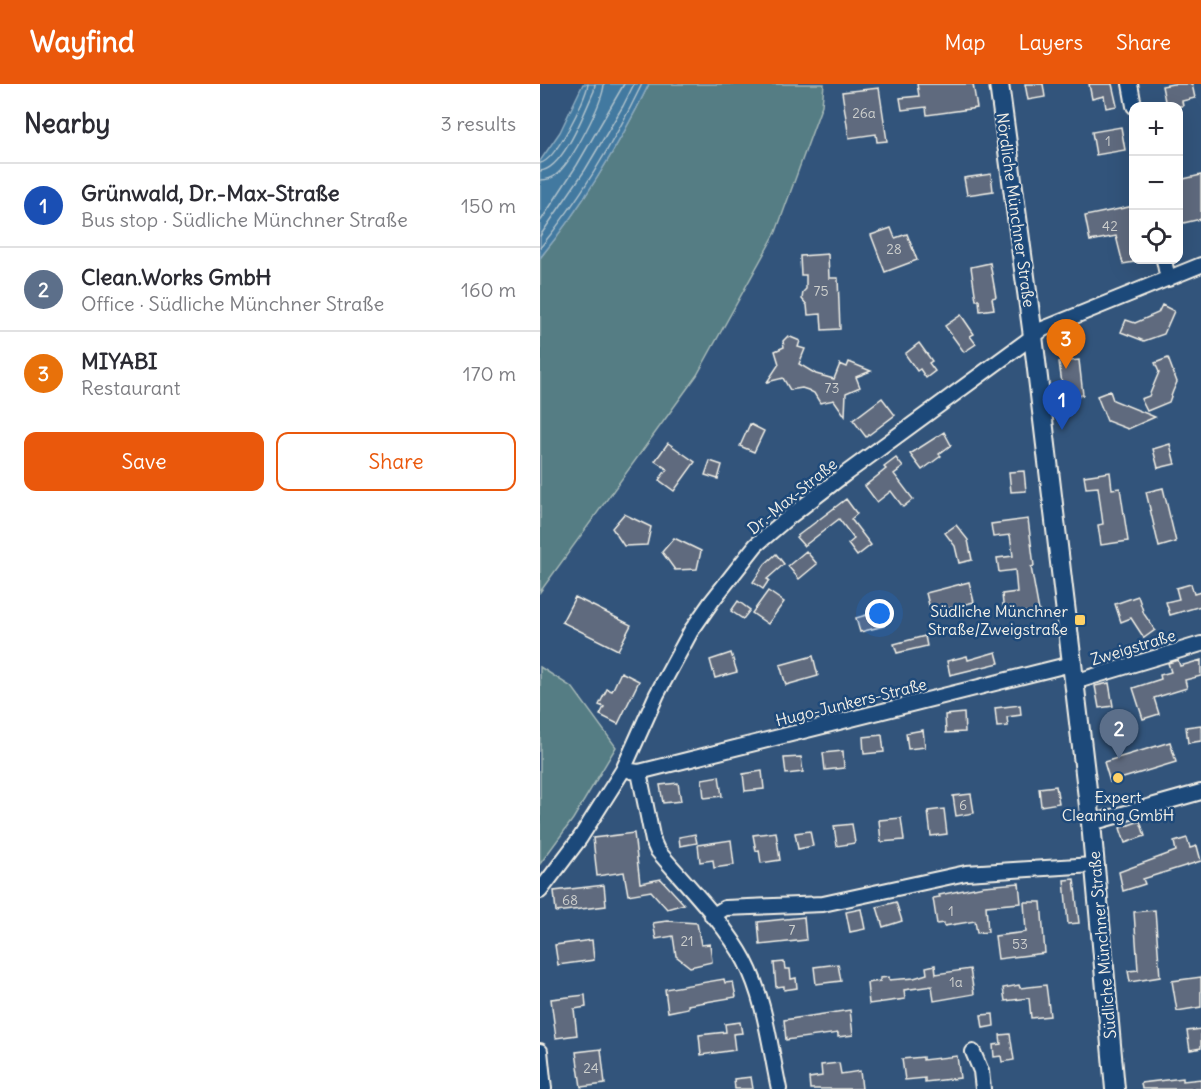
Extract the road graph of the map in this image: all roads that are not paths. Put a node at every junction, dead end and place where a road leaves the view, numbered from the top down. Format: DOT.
graph roads {
  1 [pos="999,84"];
  2 [pos="1130,84"];
  3 [pos="1133,102"];
  4 [pos="1165,264"];
  5 [pos="1201,265"];
  6 [pos="1168,279"];
  7 [pos="1033,336"];
  8 [pos="1201,644"];
  9 [pos="1072,673"];
  10 [pos="623,770"];
  11 [pos="639,772"];
  12 [pos="1201,792"];
  13 [pos="1091,823"];
  14 [pos="1094,865"];
  15 [pos="540,891"];
  16 [pos="712,916"];
  17 [pos="540,1051"];
  18 [pos="973,1052"];
  19 [pos="544,1089"];
  20 [pos="779,1089"];
  21 [pos="983,1089"];
  22 [pos="1115,1089"];
  1 -- 7 [label="main road, Nördliche Münchner Straße"];
  2 -- 3 [label="street"];
  4 -- 6 [label="street"];
  5 -- 6 [label="street, Dr.-Max-Straße"];
  6 -- 7 [label="street, Dr.-Max-Straße"];
  7 -- 9 [label="main road, Südliche Münchner Straße"];
  7 -- 10 [label="street, Dr.-Max-Straße"];
  8 -- 9 [label="street, Zweigstraße"];
  9 -- 11 [label="street, Hugo-Junkers-Straße"];
  9 -- 13 [label="main road, Südliche Münchner Straße"];
  10 -- 11 [label="street"];
  10 -- 15 [label="street, Dr.-Max-Straße"];
  11 -- 16 [label="street"];
  12 -- 13 [label="street"];
  13 -- 14 [label="main road, Südliche Münchner Straße"];
  14 -- 16 [label="street"];
  14 -- 22 [label="main road, Südliche Münchner Straße"];
  16 -- 20 [label="street"];
  17 -- 19 [label="street"];
  18 -- 21 [label="street"];
}
